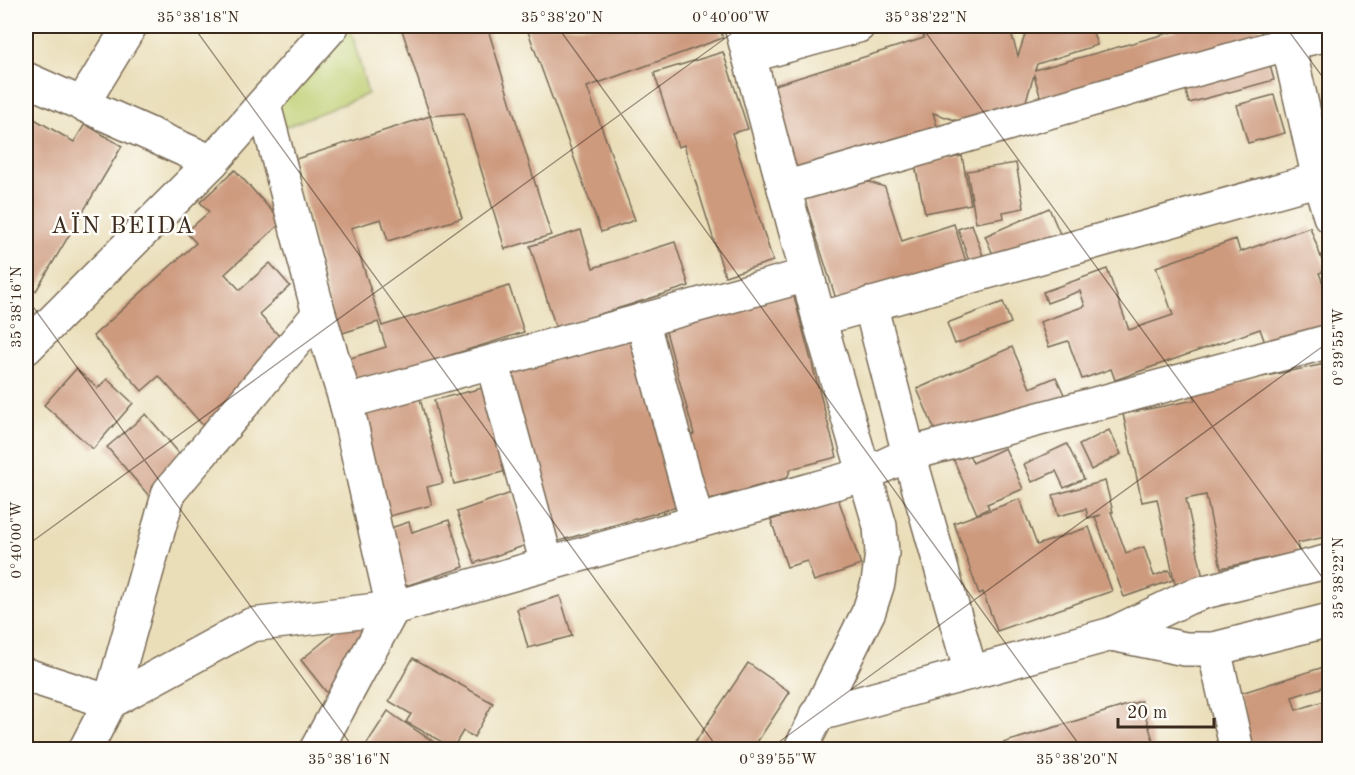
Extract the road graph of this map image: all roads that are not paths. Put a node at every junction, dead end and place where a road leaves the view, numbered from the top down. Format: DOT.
graph roads {
  1 [pos="130,26"];
  2 [pos="332,26"];
  3 [pos="858,26"];
  4 [pos="1286,34"];
  5 [pos="1329,34"];
  6 [pos="745,41"];
  7 [pos="26,79"];
  8 [pos="82,104"];
  9 [pos="264,105"];
  10 [pos="212,162"];
  11 [pos="1324,177"];
  12 [pos="784,188"];
  13 [pos="1329,216"];
  14 [pos="807,274"];
  15 [pos="870,304"];
  16 [pos="319,314"];
  17 [pos="819,319"];
  18 [pos="642,320"];
  19 [pos="1329,341"];
  20 [pos="26,348"];
  21 [pos="492,362"];
  22 [pos="346,402"];
  23 [pos="909,454"];
  24 [pos="866,474"];
  25 [pos="697,522"];
  26 [pos="1329,561"];
  27 [pos="548,564"];
  28 [pos="393,608"];
  29 [pos="1329,620"];
  30 [pos="1112,634"];
  31 [pos="1214,649"];
  32 [pos="971,673"];
  33 [pos="26,675"];
  34 [pos="110,702"];
  35 [pos="816,715"];
  36 [pos="85,750"];
  37 [pos="316,750"];
  38 [pos="800,750"];
  39 [pos="1238,750"];
  1 -- 8 [label="street"];
  2 -- 9 [label="street"];
  3 -- 6 [label="street"];
  4 -- 5 [label="street"];
  4 -- 11 [label="street"];
  4 -- 12 [label="street"];
  6 -- 12 [label="street"];
  7 -- 8 [label="street"];
  8 -- 10 [label="street"];
  9 -- 10 [label="street"];
  9 -- 16 [label="street"];
  10 -- 20 [label="street"];
  11 -- 13 [label="street"];
  11 -- 15 [label="street"];
  12 -- 14 [label="street"];
  14 -- 17 [label="street"];
  14 -- 18 [label="street"];
  15 -- 17 [label="street"];
  15 -- 23 [label="street"];
  16 -- 22 [label="street"];
  16 -- 34 [label="street"];
  17 -- 24 [label="street"];
  18 -- 21 [label="street"];
  18 -- 25 [label="street"];
  19 -- 23 [label="street"];
  21 -- 22 [label="street"];
  21 -- 27 [label="street"];
  22 -- 28 [label="street"];
  23 -- 24 [label="street"];
  23 -- 32 [label="street"];
  24 -- 25 [label="street"];
  24 -- 35 [label="street"];
  25 -- 27 [label="street"];
  26 -- 30 [label="street"];
  27 -- 28 [label="street"];
  28 -- 34 [label="street"];
  28 -- 37 [label="street"];
  29 -- 31 [label="street"];
  30 -- 31 [label="street"];
  30 -- 32 [label="street"];
  31 -- 39 [label="street"];
  32 -- 35 [label="street"];
  33 -- 34 [label="street"];
  34 -- 36 [label="street"];
  35 -- 38 [label="street"];
}
